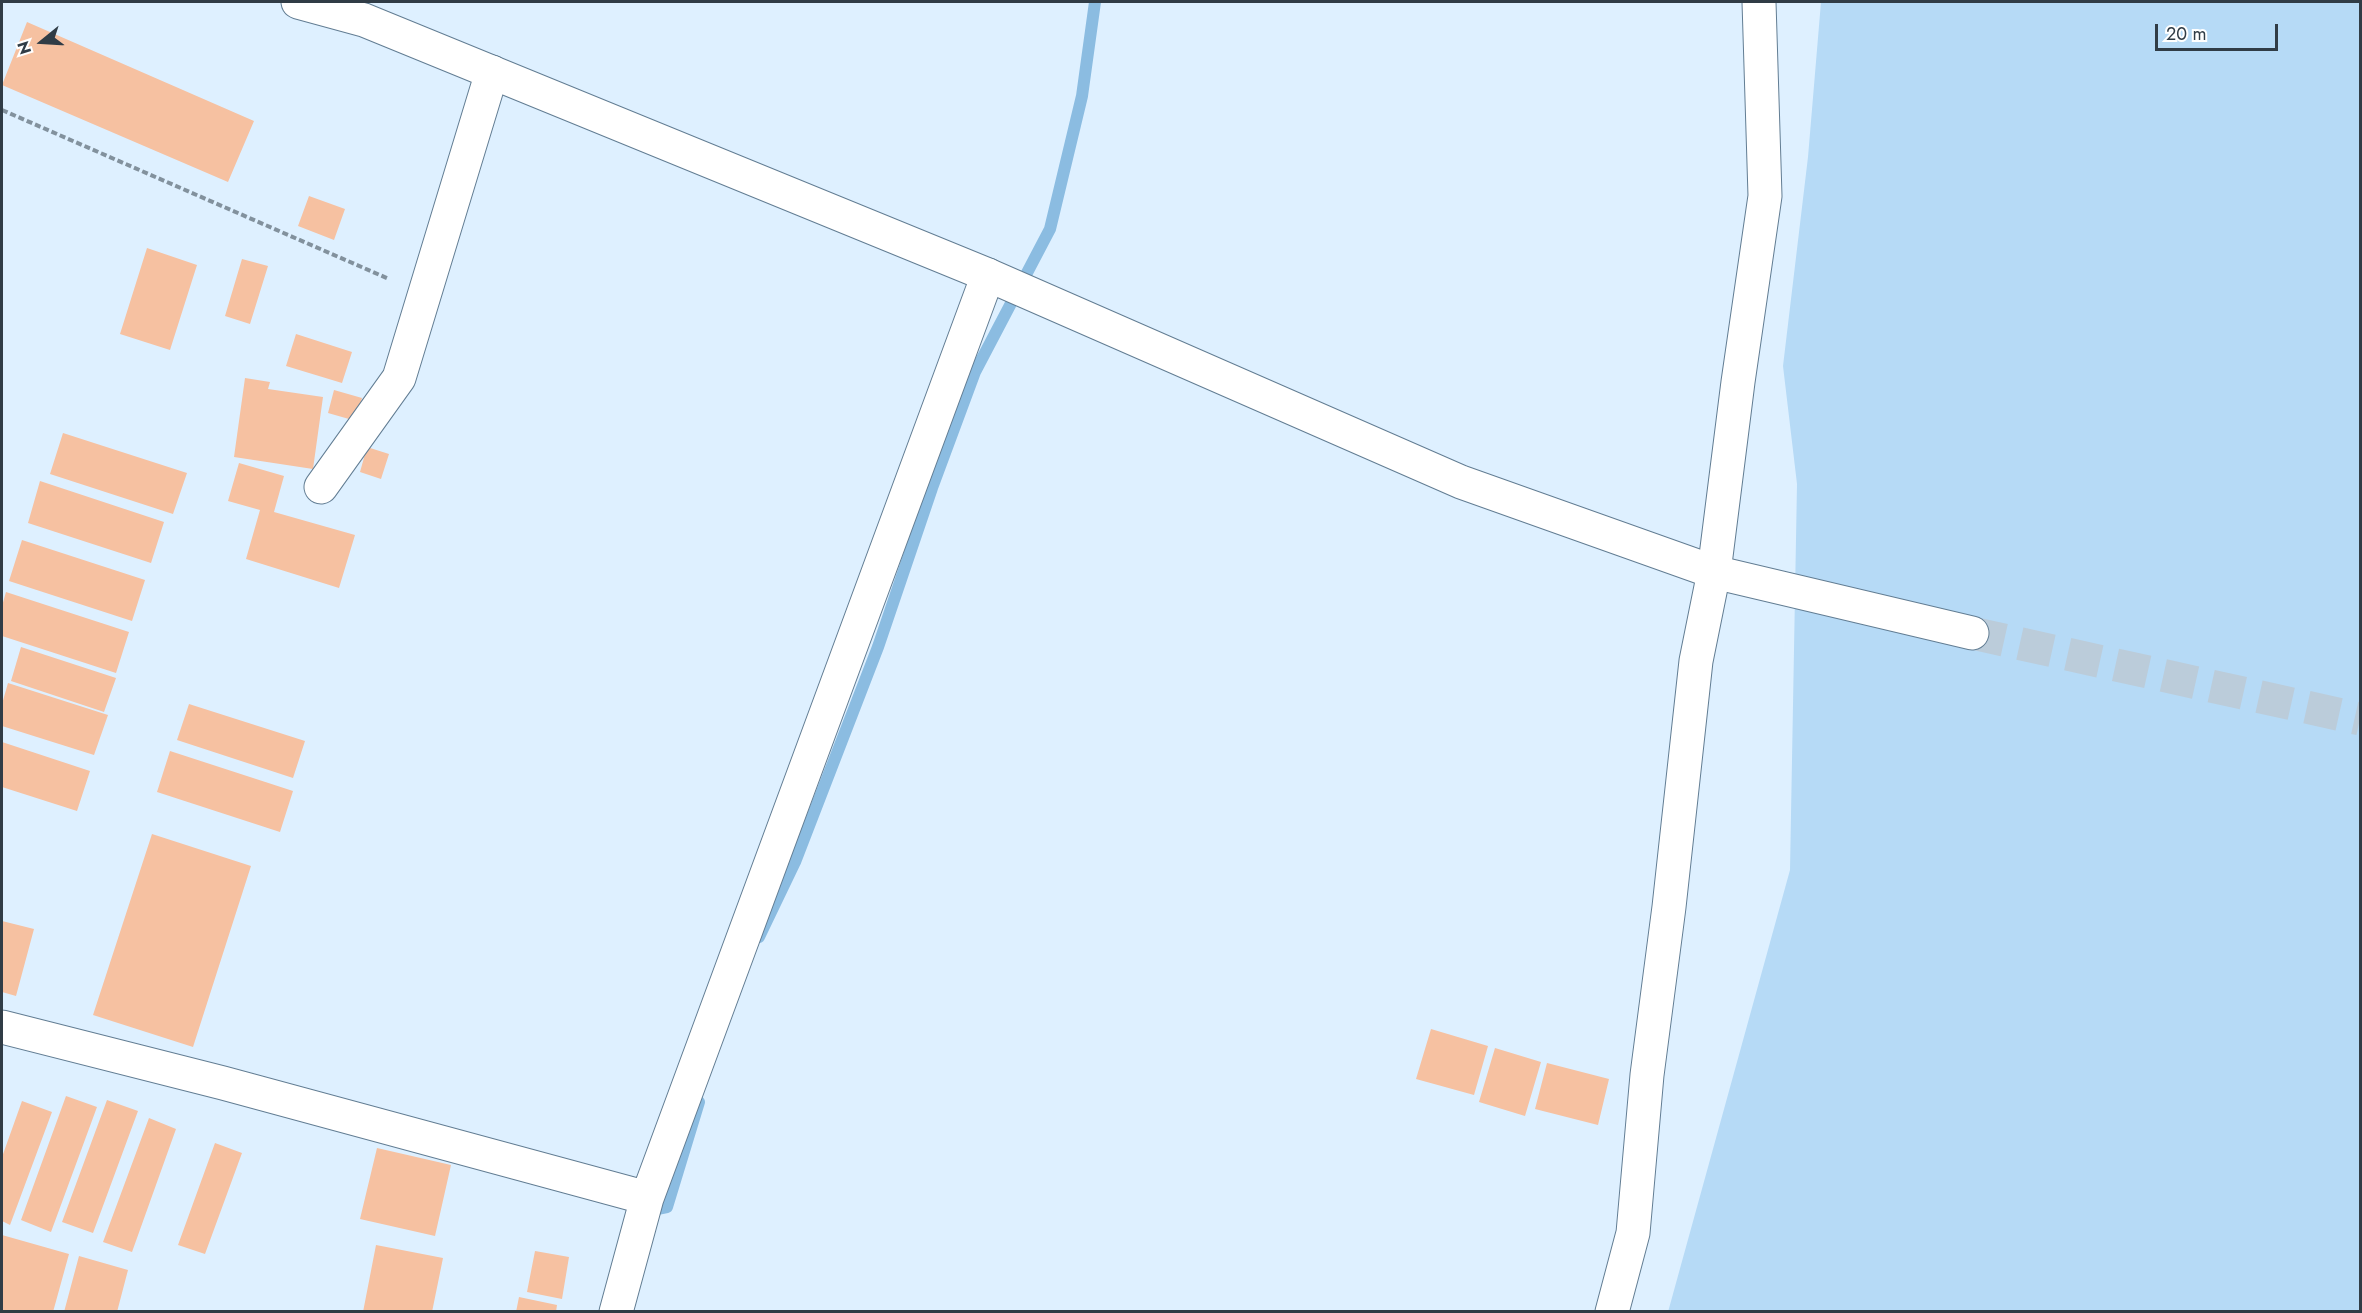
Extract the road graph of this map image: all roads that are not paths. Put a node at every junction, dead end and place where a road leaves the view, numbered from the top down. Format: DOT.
graph roads {
  1 [pos="298,2"];
  2 [pos="1759,2"];
  3 [pos="367,11"];
  4 [pos="492,72"];
  5 [pos="988,275"];
  6 [pos="321,488"];
  7 [pos="1714,572"];
  8 [pos="1972,633"];
  9 [pos="2,1027"];
  10 [pos="647,1198"];
  11 [pos="616,1311"];
  12 [pos="1612,1311"];
  1 -- 3 [label="street"];
  2 -- 7 [label="street"];
  3 -- 4 [label="street"];
  4 -- 5 [label="street"];
  4 -- 6 [label="street"];
  5 -- 7 [label="street"];
  5 -- 10 [label="street"];
  7 -- 8 [label="street"];
  7 -- 12 [label="street"];
  9 -- 10 [label="street"];
  10 -- 11 [label="street"];
}
